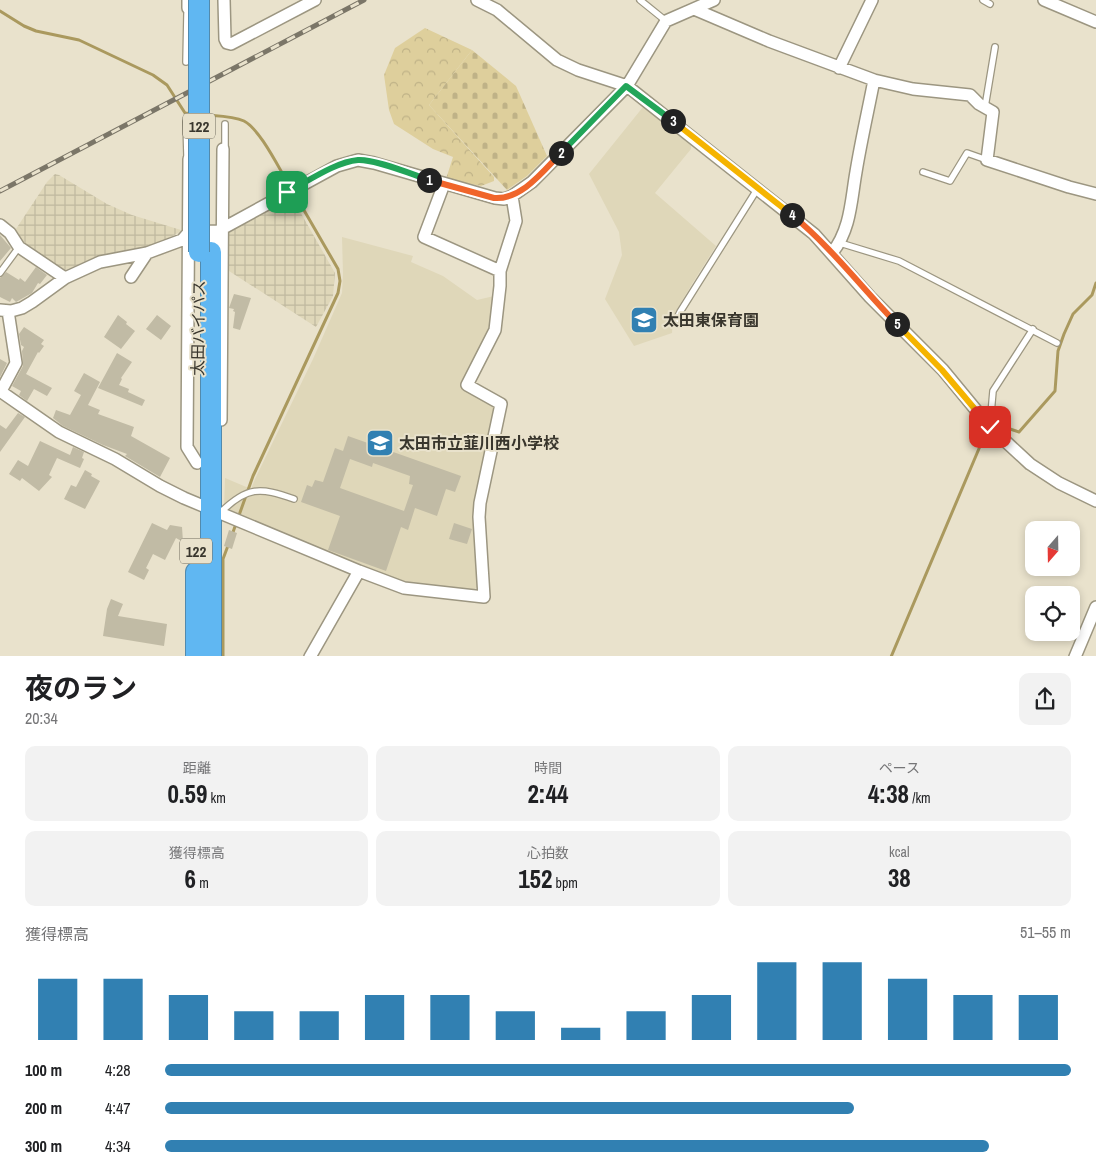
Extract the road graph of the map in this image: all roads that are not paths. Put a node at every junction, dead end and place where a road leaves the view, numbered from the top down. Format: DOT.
graph roads {
  1 [pos="212,0"];
  2 [pos="224,0"];
  3 [pos="315,0"];
  4 [pos="477,0"];
  5 [pos="640,0"];
  6 [pos="714,0"];
  7 [pos="872,0"];
  8 [pos="983,0"];
  9 [pos="1044,0"];
  10 [pos="192,3"];
  11 [pos="990,4"];
  12 [pos="694,9"];
  13 [pos="666,21"];
  14 [pos="1096,22"];
  15 [pos="995,47"];
  16 [pos="186,62"];
  17 [pos="838,68"];
  18 [pos="874,80"];
  19 [pos="626,86"];
  20 [pos="984,107"];
  21 [pos="186,122"];
  22 [pos="225,124"];
  23 [pos="223,149"];
  24 [pos="188,159"];
  25 [pos="987,160"];
  26 [pos="923,172"];
  27 [pos="444,184"];
  28 [pos="758,188"];
  29 [pos="1096,194"];
  30 [pos="512,196"];
  31 [pos="0,225"];
  32 [pos="222,229"];
  33 [pos="194,243"];
  34 [pos="840,243"];
  35 [pos="19,246"];
  36 [pos="147,253"];
  37 [pos="832,253"];
  38 [pos="500,271"];
  39 [pos="0,273"];
  40 [pos="132,277"];
  41 [pos="65,278"];
  42 [pos="4,310"];
  43 [pos="676,320"];
  44 [pos="1033,329"];
  45 [pos="1057,343"];
  46 [pos="0,391"];
  47 [pos="990,427"];
  48 [pos="204,470"];
  49 [pos="294,499"];
  50 [pos="1096,500"];
  51 [pos="209,508"];
  52 [pos="359,571"];
  53 [pos="1096,607"];
  54 [pos="196,656"];
  55 [pos="211,656"];
  56 [pos="310,656"];
  57 [pos="1075,656"];
  1 -- 33 [label="highway, 太田バイパス / 122"];
  2 -- 3 [label="street"];
  4 -- 19 [label="street"];
  5 -- 13 [label="lane"];
  6 -- 12 [label="street"];
  7 -- 17 [label="street"];
  8 -- 11 [label="lane"];
  9 -- 14 [label="street"];
  10 -- 16 [label="lane"];
  10 -- 33 [label="highway, 太田バイパス / 122, bridge"];
  12 -- 13 [label="street"];
  12 -- 17 [label="street"];
  13 -- 19 [label="street"];
  15 -- 20 [label="lane"];
  17 -- 18 [label="street"];
  18 -- 20 [label="street"];
  18 -- 34 [label="street"];
  19 -- 28 [label="street"];
  19 -- 30 [label="street"];
  20 -- 25 [label="street"];
  21 -- 24 [label="lane"];
  22 -- 23 [label="lane"];
  23 -- 32 [label="street"];
  24 -- 33 [label="street"];
  25 -- 26 [label="lane"];
  25 -- 29 [label="street"];
  27 -- 30 [label="street"];
  27 -- 32 [label="street"];
  27 -- 38 [label="street"];
  28 -- 37 [label="street"];
  28 -- 43 [label="lane"];
  30 -- 38 [label="street"];
  31 -- 35 [label="street"];
  32 -- 33 [label="street"];
  32 -- 48 [label="street"];
  33 -- 36 [label="street"];
  33 -- 48 [label="highway, 太田バイパス / 122"];
  34 -- 37 [label="street"];
  34 -- 44 [label="lane"];
  35 -- 39 [label="lane"];
  35 -- 41 [label="street"];
  36 -- 40 [label="street"];
  36 -- 41 [label="street"];
  37 -- 47 [label="street"];
  38 -- 52 [label="street"];
  41 -- 42 [label="street"];
  42 -- 46 [label="street"];
  44 -- 45 [label="lane"];
  44 -- 47 [label="lane"];
  46 -- 51 [label="street"];
  47 -- 50 [label="street"];
  48 -- 51 [label="highway, 太田バイパス / 122"];
  49 -- 51 [label="lane"];
  51 -- 52 [label="street"];
  51 -- 54 [label="highway, 太田バイパス / 122"];
  51 -- 55 [label="highway, 太田バイパス / 122"];
  52 -- 56 [label="street"];
  53 -- 57 [label="street"];
}
